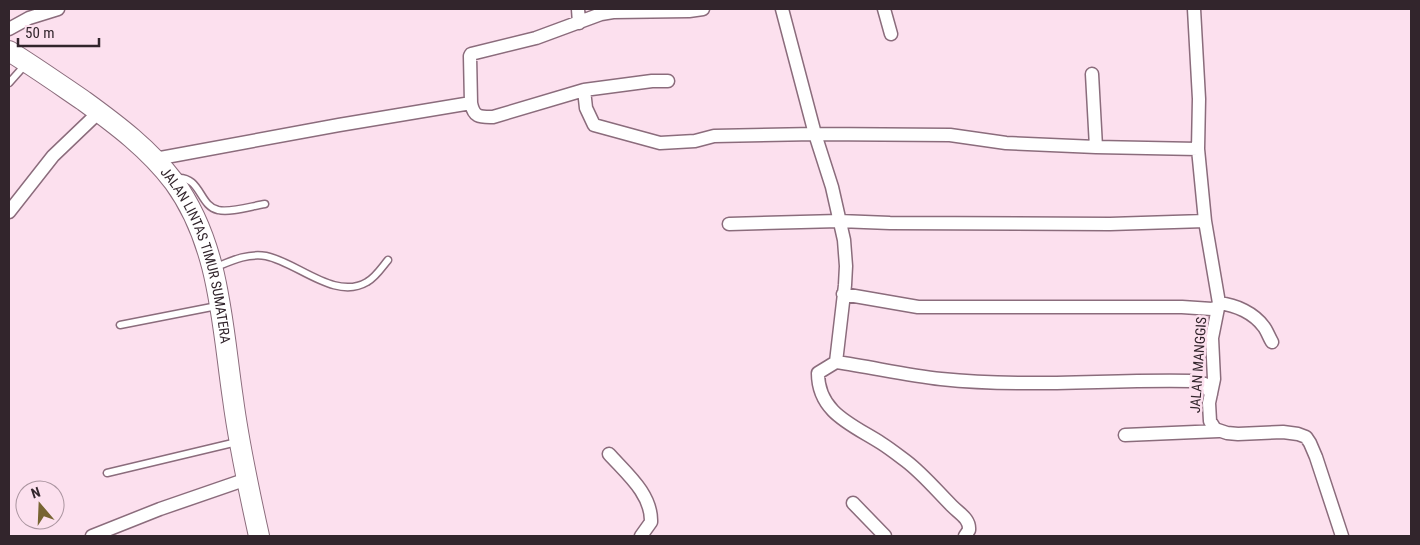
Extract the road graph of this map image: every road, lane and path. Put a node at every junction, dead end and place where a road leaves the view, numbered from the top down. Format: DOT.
graph roads {
  1 [pos="58,9"];
  2 [pos="578,9"];
  3 [pos="702,9"];
  4 [pos="782,9"];
  5 [pos="884,9"];
  6 [pos="1194,9"];
  7 [pos="681,10"];
  8 [pos="579,23"];
  9 [pos="9,28"];
  10 [pos="890,34"];
  11 [pos="9,51"];
  12 [pos="27,62"];
  13 [pos="1092,74"];
  14 [pos="668,80"];
  15 [pos="9,83"];
  16 [pos="584,90"];
  17 [pos="471,103"];
  18 [pos="99,112"];
  19 [pos="815,134"];
  20 [pos="1096,147"];
  21 [pos="1198,149"];
  22 [pos="155,159"];
  23 [pos="174,183"];
  24 [pos="265,204"];
  25 [pos="9,212"];
  26 [pos="839,221"];
  27 [pos="1205,221"];
  28 [pos="729,224"];
  29 [pos="388,260"];
  30 [pos="213,268"];
  31 [pos="843,294"];
  32 [pos="221,305"];
  33 [pos="1218,305"];
  34 [pos="120,326"];
  35 [pos="1272,342"];
  36 [pos="836,362"];
  37 [pos="1211,394"];
  38 [pos="1220,431"];
  39 [pos="1125,435"];
  40 [pos="239,442"];
  41 [pos="609,454"];
  42 [pos="107,473"];
  43 [pos="247,479"];
  44 [pos="853,503"];
  45 [pos="92,536"];
  46 [pos="259,536"];
  47 [pos="641,536"];
  48 [pos="885,536"];
  49 [pos="965,536"];
  50 [pos="1342,536"];
  1 -- 9 [label="street"];
  2 -- 8 [label="street"];
  3 -- 7 [label="street"];
  4 -- 19 [label="street"];
  5 -- 10 [label="street"];
  6 -- 21 [label="street, JALAN MANGGIS"];
  7 -- 8 [label="street"];
  8 -- 17 [label="street"];
  11 -- 12 [label="highway, JALAN LINTAS TIMUR SUMATERA"];
  12 -- 15 [label="lane"];
  12 -- 18 [label="highway, JALAN LINTAS TIMUR SUMATERA"];
  13 -- 20 [label="street"];
  14 -- 16 [label="street"];
  16 -- 17 [label="street"];
  16 -- 19 [label="street"];
  17 -- 22 [label="street"];
  18 -- 22 [label="highway, JALAN LINTAS TIMUR SUMATERA"];
  18 -- 25 [label="street"];
  19 -- 20 [label="street"];
  19 -- 26 [label="street"];
  20 -- 21 [label="street"];
  21 -- 27 [label="street, JALAN MANGGIS"];
  22 -- 23 [label="highway, JALAN LINTAS TIMUR SUMATERA"];
  23 -- 24 [label="lane"];
  23 -- 30 [label="highway, JALAN LINTAS TIMUR SUMATERA"];
  26 -- 27 [label="street"];
  26 -- 28 [label="street"];
  26 -- 31 [label="street"];
  27 -- 33 [label="street, JALAN MANGGIS"];
  29 -- 30 [label="lane"];
  30 -- 32 [label="highway, JALAN LINTAS TIMUR SUMATERA"];
  31 -- 33 [label="street"];
  31 -- 36 [label="street"];
  32 -- 34 [label="lane"];
  32 -- 40 [label="highway, JALAN LINTAS TIMUR SUMATERA"];
  33 -- 35 [label="street"];
  33 -- 37 [label="street, JALAN MANGGIS"];
  36 -- 37 [label="street"];
  36 -- 49 [label="street"];
  37 -- 38 [label="street, JALAN MANGGIS"];
  38 -- 39 [label="street"];
  38 -- 50 [label="street"];
  40 -- 42 [label="lane"];
  40 -- 43 [label="highway, JALAN LINTAS TIMUR SUMATERA"];
  41 -- 47 [label="street"];
  43 -- 45 [label="street"];
  43 -- 46 [label="highway, JALAN LINTAS TIMUR SUMATERA"];
  44 -- 48 [label="street"];
}
